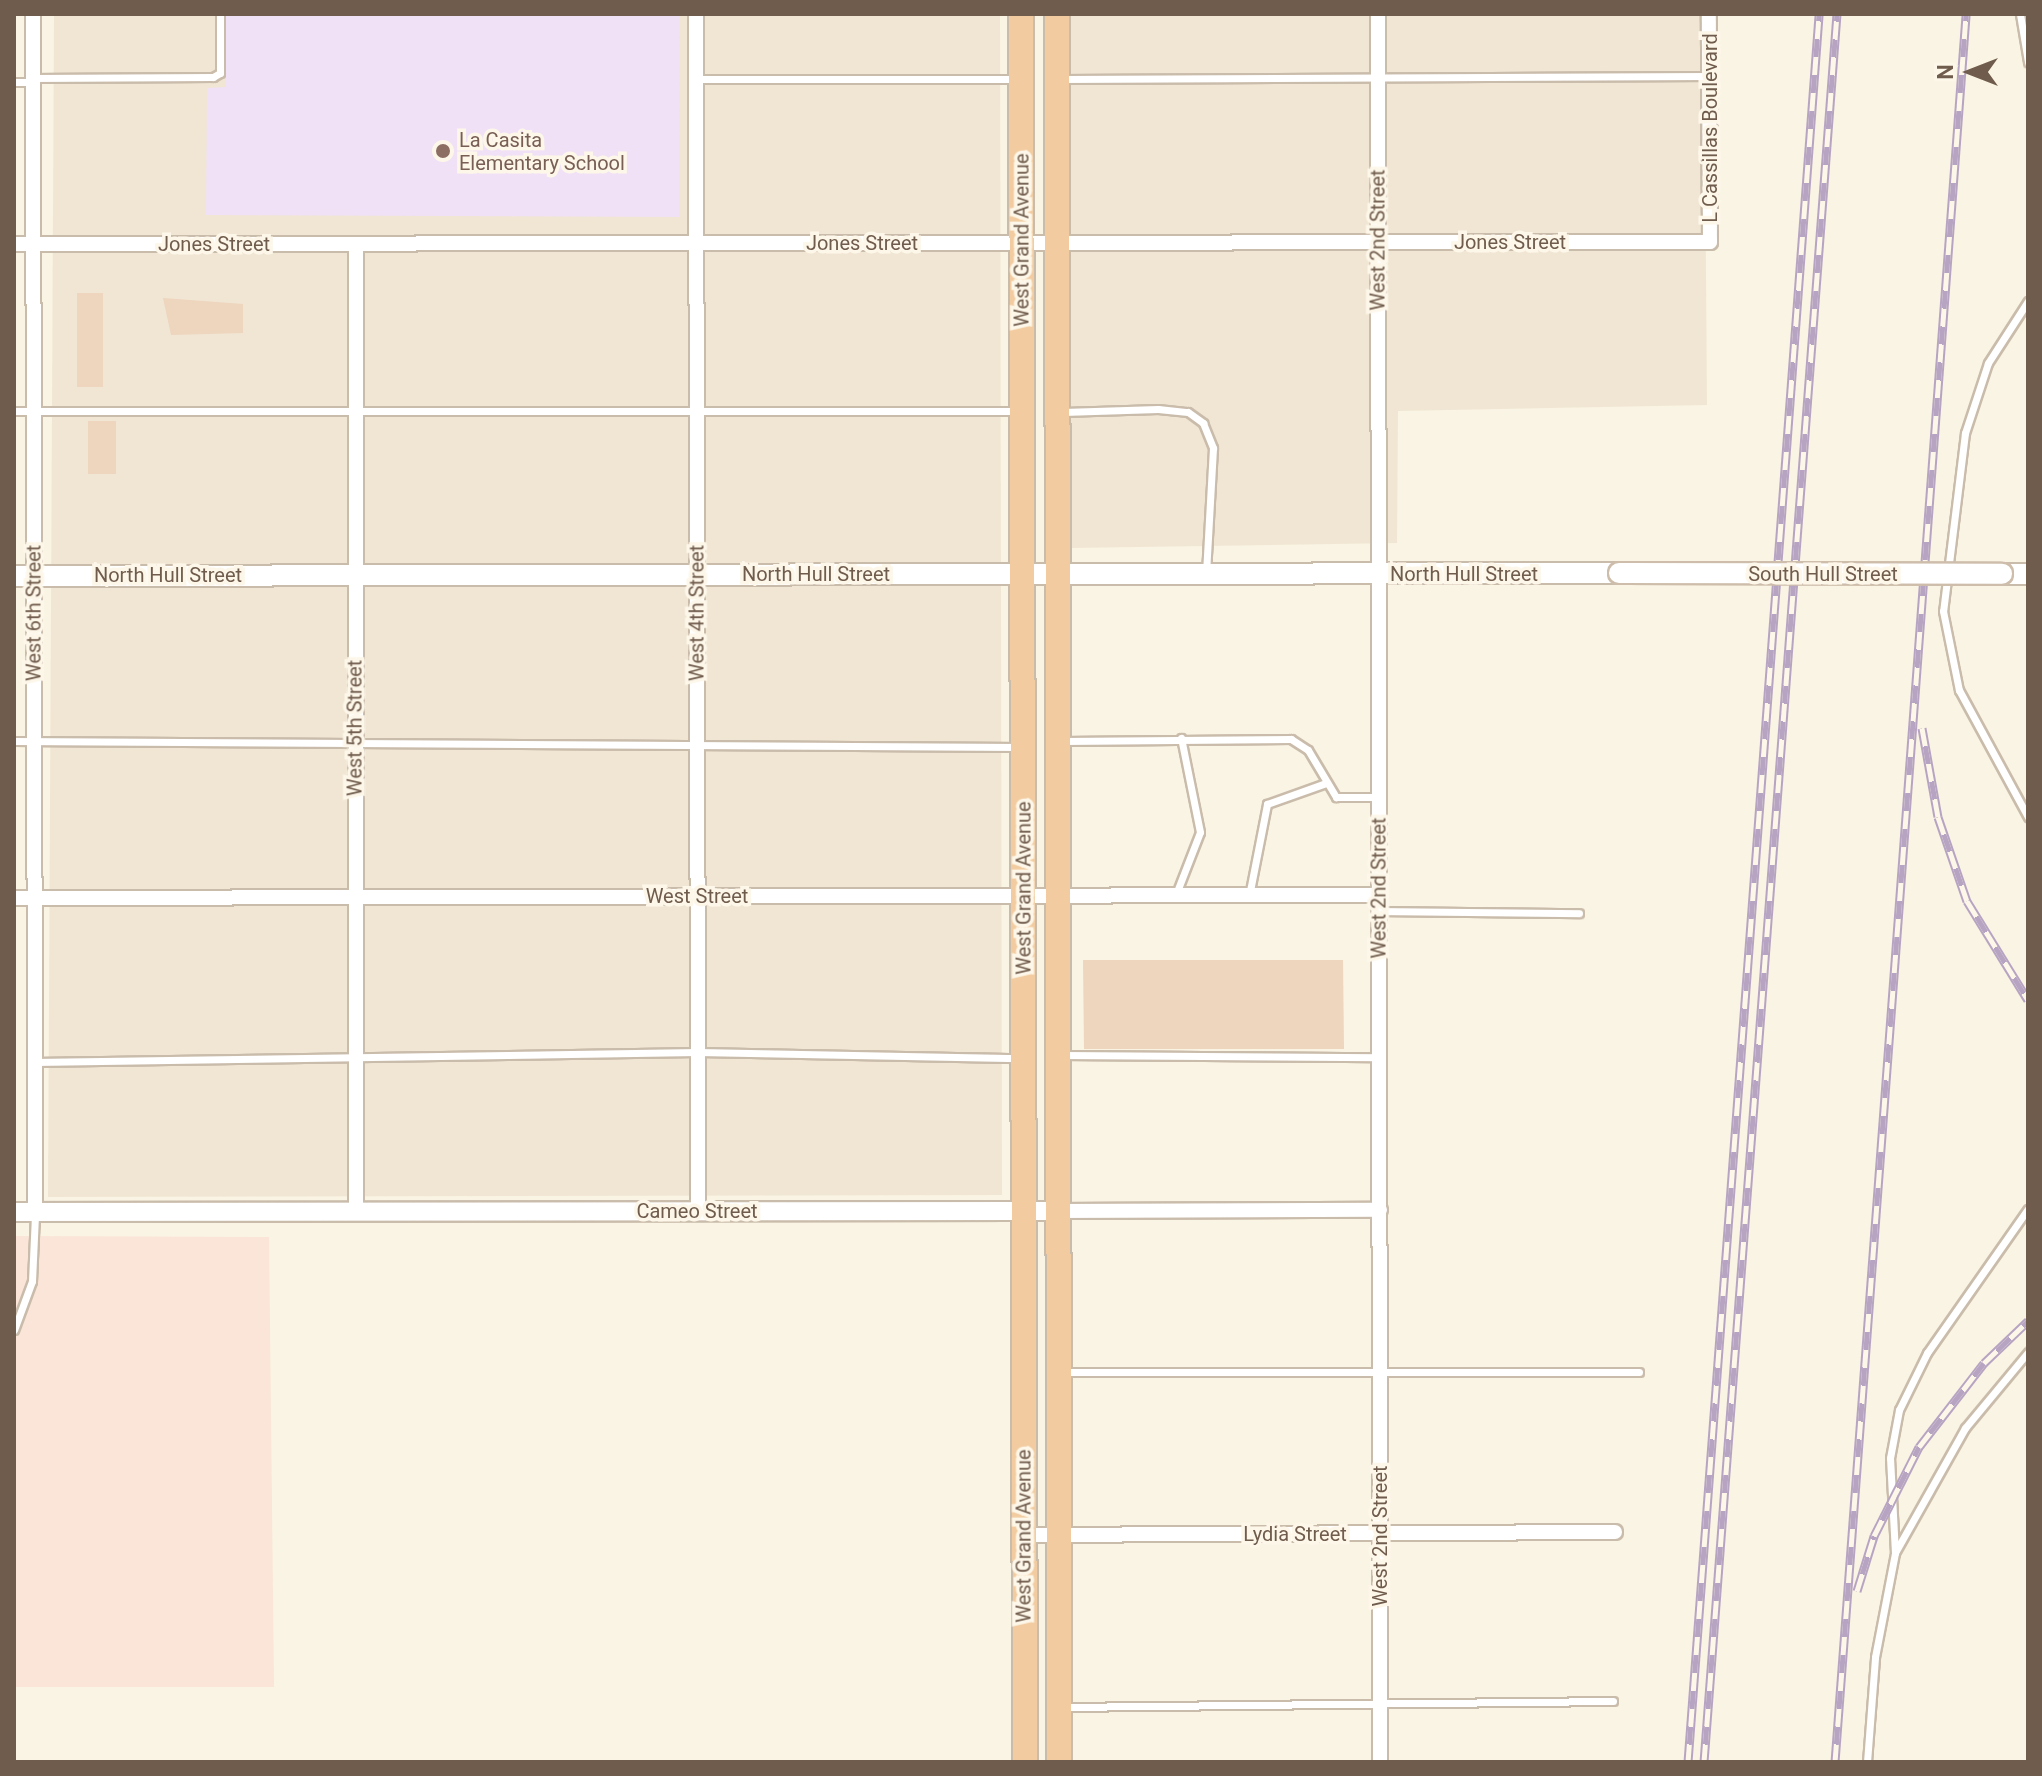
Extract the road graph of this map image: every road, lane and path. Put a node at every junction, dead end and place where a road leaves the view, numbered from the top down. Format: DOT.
graph roads {
  1 [pos="33,14"];
  2 [pos="220,14"];
  3 [pos="696,14"];
  4 [pos="1021,14"];
  5 [pos="1057,14"];
  6 [pos="1378,14"];
  7 [pos="1709,14"];
  8 [pos="2020,14"];
  9 [pos="2028,62"];
  10 [pos="1710,76"];
  11 [pos="696,79"];
  12 [pos="1021,79"];
  13 [pos="1057,79"];
  14 [pos="33,80"];
  15 [pos="1378,80"];
  16 [pos="14,82"];
  17 [pos="1378,242"];
  18 [pos="1710,242"];
  19 [pos="697,243"];
  20 [pos="1021,243"];
  21 [pos="1057,243"];
  22 [pos="14,244"];
  23 [pos="33,244"];
  24 [pos="356,244"];
  25 [pos="2028,301"];
  26 [pos="697,409"];
  27 [pos="14,411"];
  28 [pos="33,411"];
  29 [pos="356,411"];
  30 [pos="1022,411"];
  31 [pos="1057,412"];
  32 [pos="1619,573"];
  33 [pos="1022,574"];
  34 [pos="1056,574"];
  35 [pos="1206,574"];
  36 [pos="1379,574"];
  37 [pos="2028,574"];
  38 [pos="355,575"];
  39 [pos="697,575"];
  40 [pos="24,576"];
  41 [pos="1181,738"];
  42 [pos="34,740"];
  43 [pos="355,740"];
  44 [pos="14,741"];
  45 [pos="697,742"];
  46 [pos="1056,742"];
  47 [pos="1024,747"];
  48 [pos="1326,783"];
  49 [pos="1379,797"];
  50 [pos="2028,817"];
  51 [pos="1379,895"];
  52 [pos="698,896"];
  53 [pos="1024,896"];
  54 [pos="1056,896"];
  55 [pos="1175,896"];
  56 [pos="1249,896"];
  57 [pos="34,897"];
  58 [pos="354,897"];
  59 [pos="14,898"];
  60 [pos="1379,911"];
  61 [pos="1579,913"];
  62 [pos="698,1052"];
  63 [pos="1057,1055"];
  64 [pos="1379,1057"];
  65 [pos="1023,1058"];
  66 [pos="355,1061"];
  67 [pos="34,1062"];
  68 [pos="2028,1209"];
  69 [pos="1380,1210"];
  70 [pos="698,1211"];
  71 [pos="1024,1211"];
  72 [pos="1057,1211"];
  73 [pos="14,1212"];
  74 [pos="35,1212"];
  75 [pos="356,1212"];
  76 [pos="14,1330"];
  77 [pos="2028,1352"];
  78 [pos="1058,1372"];
  79 [pos="1380,1372"];
  80 [pos="1639,1372"];
  81 [pos="1615,1532"];
  82 [pos="1380,1534"];
  83 [pos="1024,1535"];
  84 [pos="1059,1535"];
  85 [pos="1895,1553"];
  86 [pos="1613,1701"];
  87 [pos="1380,1702"];
  88 [pos="1059,1707"];
  89 [pos="1025,1762"];
  90 [pos="1059,1762"];
  91 [pos="1380,1762"];
  92 [pos="1867,1762"];
  1 -- 14 [label="street, West 6th Street"];
  2 -- 14 [label="lane"];
  3 -- 11 [label="street, West 4th Street"];
  4 -- 12 [label="highway, West Grand Avenue"];
  5 -- 13 [label="highway, West Grand Avenue"];
  6 -- 15 [label="street, West 2nd Street"];
  7 -- 10 [label="street, L Cassillas Boulevard"];
  8 -- 9 [label="lane"];
  10 -- 15 [label="lane"];
  10 -- 18 [label="street, L Cassillas Boulevard"];
  11 -- 12 [label="lane"];
  11 -- 19 [label="street, West 4th Street"];
  12 -- 20 [label="highway, West Grand Avenue"];
  13 -- 15 [label="lane"];
  13 -- 21 [label="highway, West Grand Avenue"];
  14 -- 16 [label="lane"];
  14 -- 23 [label="street, West 6th Street"];
  15 -- 17 [label="street, West 2nd Street"];
  17 -- 18 [label="street, Jones Street"];
  17 -- 21 [label="street, Jones Street"];
  17 -- 36 [label="street, West 2nd Street"];
  19 -- 20 [label="street, Jones Street"];
  19 -- 24 [label="street, Jones Street"];
  19 -- 26 [label="street, West 4th Street"];
  20 -- 21 [label="street, Jones Street"];
  20 -- 30 [label="highway, West Grand Avenue"];
  21 -- 31 [label="highway, West Grand Avenue"];
  22 -- 23 [label="street, Jones Street"];
  23 -- 24 [label="street, Jones Street"];
  23 -- 28 [label="street, West 6th Street"];
  24 -- 29 [label="street, West 5th Street"];
  25 -- 50 [label="lane"];
  26 -- 29 [label="lane"];
  26 -- 30 [label="lane"];
  26 -- 39 [label="street, West 4th Street"];
  27 -- 28 [label="lane"];
  28 -- 29 [label="lane"];
  28 -- 40 [label="street, West 6th Street"];
  29 -- 38 [label="street, West 5th Street"];
  30 -- 33 [label="highway, West Grand Avenue"];
  31 -- 34 [label="highway, West Grand Avenue"];
  31 -- 35 [label="lane"];
  32 -- 36 [label="main road, North Hull Street"];
  32 -- 37 [label="main road, South Hull Street, bridge"];
  33 -- 34 [label="main road, North Hull Street"];
  33 -- 39 [label="main road, North Hull Street"];
  33 -- 47 [label="highway, West Grand Avenue"];
  34 -- 35 [label="main road, North Hull Street"];
  34 -- 46 [label="highway, West Grand Avenue"];
  35 -- 36 [label="main road, North Hull Street"];
  36 -- 49 [label="street, West 2nd Street"];
  38 -- 39 [label="main road, North Hull Street"];
  38 -- 40 [label="main road, North Hull Street"];
  38 -- 43 [label="street, West 5th Street"];
  39 -- 45 [label="street, West 4th Street"];
  40 -- 42 [label="street, West 6th Street"];
  41 -- 46 [label="lane"];
  41 -- 48 [label="lane"];
  41 -- 55 [label="lane"];
  42 -- 43 [label="lane"];
  42 -- 44 [label="lane"];
  42 -- 57 [label="street, West 6th Street"];
  43 -- 45 [label="lane"];
  43 -- 58 [label="street, West 5th Street"];
  45 -- 47 [label="lane"];
  45 -- 52 [label="street, West 4th Street"];
  46 -- 54 [label="highway, West Grand Avenue"];
  47 -- 53 [label="highway, West Grand Avenue"];
  48 -- 49 [label="lane"];
  48 -- 56 [label="lane"];
  49 -- 51 [label="street, West 2nd Street"];
  51 -- 56 [label="street, West Street"];
  51 -- 60 [label="street, West 2nd Street"];
  52 -- 53 [label="street, West Street"];
  52 -- 58 [label="street, West Street"];
  52 -- 62 [label="street, West 4th Street"];
  53 -- 54 [label="street, West Street"];
  53 -- 65 [label="highway, West Grand Avenue"];
  54 -- 55 [label="street, West Street"];
  54 -- 63 [label="highway, West Grand Avenue"];
  55 -- 56 [label="street, West Street"];
  57 -- 58 [label="street, West Street"];
  57 -- 59 [label="street, West Street"];
  57 -- 67 [label="street, West 6th Street"];
  58 -- 66 [label="street, West 5th Street"];
  60 -- 61 [label="lane"];
  60 -- 64 [label="street, West 2nd Street"];
  62 -- 65 [label="lane"];
  62 -- 66 [label="lane"];
  62 -- 70 [label="street, West 4th Street"];
  63 -- 64 [label="lane"];
  63 -- 72 [label="highway, West Grand Avenue"];
  64 -- 69 [label="street, West 2nd Street"];
  65 -- 71 [label="highway, West Grand Avenue"];
  66 -- 67 [label="lane"];
  66 -- 75 [label="street, West 5th Street"];
  67 -- 74 [label="street, West 6th Street"];
  68 -- 85 [label="lane"];
  69 -- 72 [label="street, Cameo Street"];
  69 -- 79 [label="street, West 2nd Street"];
  70 -- 71 [label="street, Cameo Street"];
  70 -- 75 [label="street, Cameo Street"];
  71 -- 72 [label="street, Cameo Street"];
  71 -- 83 [label="highway, West Grand Avenue"];
  72 -- 78 [label="highway, West Grand Avenue"];
  73 -- 74 [label="street, Cameo Street"];
  74 -- 75 [label="street, Cameo Street"];
  74 -- 76 [label="lane"];
  77 -- 85 [label="lane"];
  78 -- 79 [label="lane"];
  78 -- 84 [label="highway, West Grand Avenue"];
  79 -- 80 [label="lane"];
  79 -- 82 [label="street, West 2nd Street"];
  81 -- 82 [label="street, Lydia Street"];
  82 -- 84 [label="street, Lydia Street"];
  82 -- 87 [label="street, West 2nd Street"];
  83 -- 84 [label="street, Lydia Street"];
  83 -- 89 [label="highway, West Grand Avenue"];
  84 -- 88 [label="highway, West Grand Avenue"];
  85 -- 92 [label="lane"];
  86 -- 87 [label="lane"];
  87 -- 88 [label="lane"];
  87 -- 91 [label="street, West 2nd Street"];
  88 -- 90 [label="highway, West Grand Avenue"];
}
